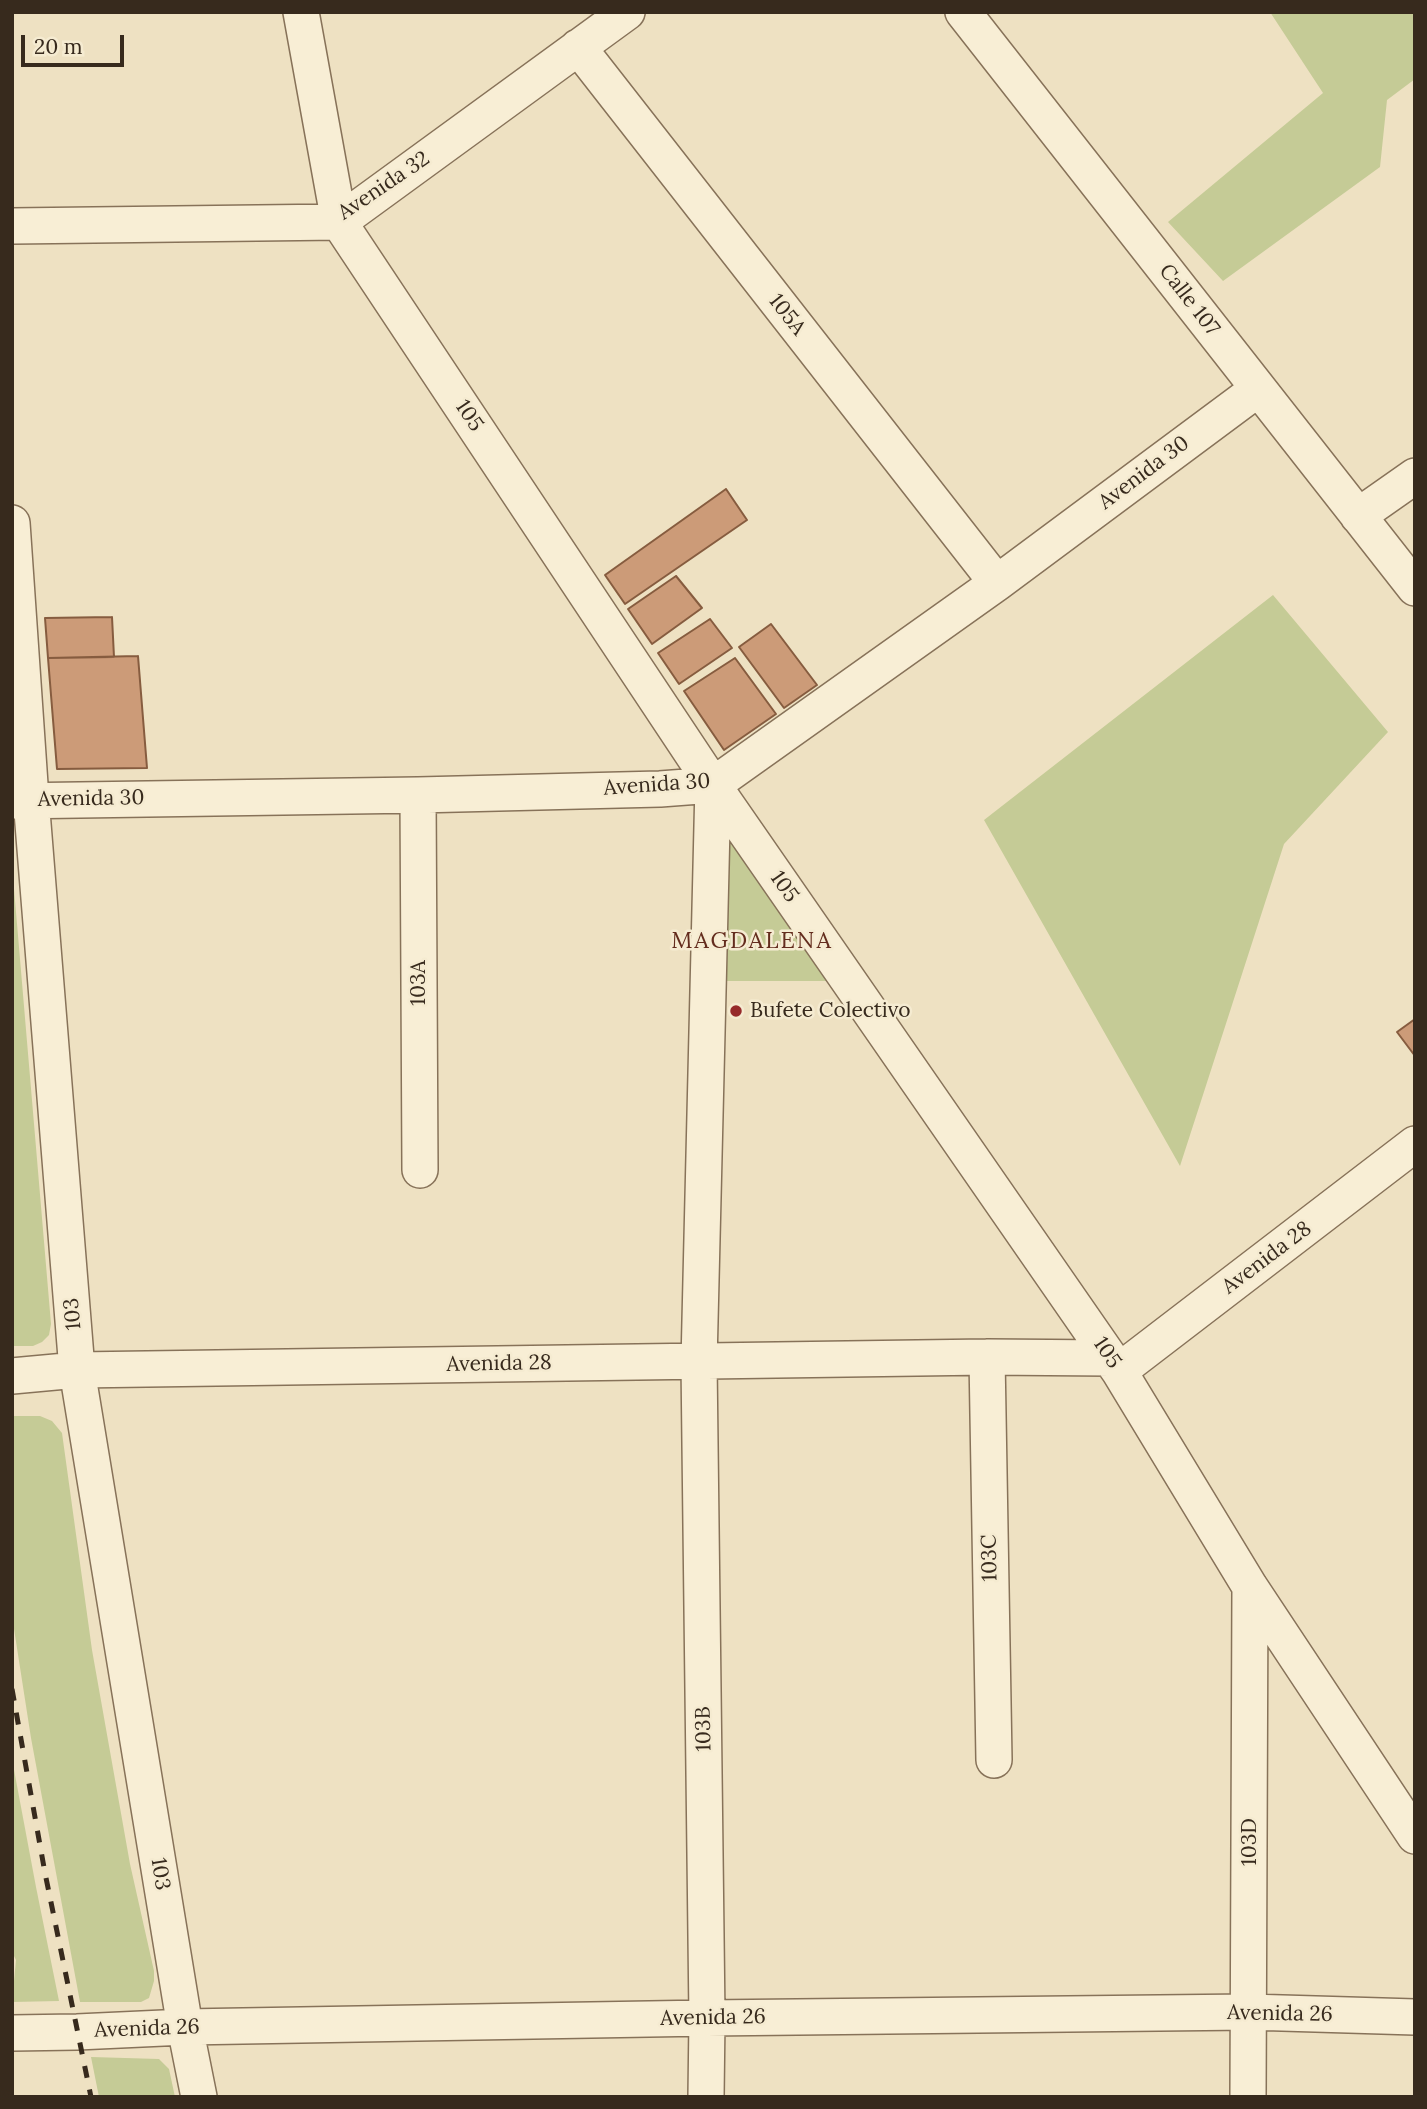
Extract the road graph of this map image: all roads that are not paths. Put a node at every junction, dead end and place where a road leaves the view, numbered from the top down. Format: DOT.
graph roads {
  1 [pos="301,12"];
  2 [pos="628,12"];
  3 [pos="963,12"];
  4 [pos="578,47"];
  5 [pos="340,222"];
  6 [pos="12,226"];
  7 [pos="1258,388"];
  8 [pos="1415,477"];
  9 [pos="1359,516"];
  10 [pos="12,523"];
  11 [pos="997,583"];
  12 [pos="1415,588"];
  13 [pos="713,785"];
  14 [pos="418,795"];
  15 [pos="22,800"];
  16 [pos="1415,1144"];
  17 [pos="420,1171"];
  18 [pos="986,1357"];
  19 [pos="699,1362"];
  20 [pos="1115,1365"];
  21 [pos="77,1370"];
  22 [pos="12,1376"];
  23 [pos="1250,1587"];
  24 [pos="994,1760"];
  25 [pos="1415,1836"];
  26 [pos="1249,2012"];
  27 [pos="1415,2017"];
  28 [pos="707,2018"];
  29 [pos="184,2027"];
  30 [pos="12,2033"];
  31 [pos="199,2097"];
  32 [pos="706,2097"];
  33 [pos="1248,2097"];
  1 -- 5 [label="street, 105"];
  2 -- 4 [label="street, Avenida 32"];
  3 -- 7 [label="street, Calle 107"];
  4 -- 5 [label="street, Avenida 32"];
  4 -- 11 [label="street, 105A"];
  5 -- 6 [label="street, Avenida 32"];
  5 -- 13 [label="street, 105"];
  7 -- 9 [label="street, Calle 107"];
  7 -- 11 [label="street, Avenida 30"];
  8 -- 9 [label="street"];
  9 -- 12 [label="street, Calle 107"];
  10 -- 15 [label="street, 103"];
  11 -- 13 [label="street, Avenida 30"];
  13 -- 14 [label="street, Avenida 30"];
  13 -- 19 [label="street, 103B"];
  13 -- 20 [label="street, 105"];
  14 -- 15 [label="street, Avenida 30"];
  14 -- 17 [label="street, 103A"];
  15 -- 21 [label="street, 103"];
  16 -- 20 [label="street, Avenida 28"];
  18 -- 19 [label="street, Avenida 28"];
  18 -- 20 [label="street, Avenida 28"];
  18 -- 24 [label="street, 103C"];
  19 -- 21 [label="street, Avenida 28"];
  19 -- 28 [label="street, 103B"];
  20 -- 23 [label="street, 105"];
  21 -- 22 [label="street, Avenida 28"];
  21 -- 29 [label="street, 103"];
  23 -- 25 [label="street, 105"];
  23 -- 26 [label="street, 103D"];
  26 -- 27 [label="street, Avenida 26"];
  26 -- 28 [label="street, Avenida 26"];
  26 -- 33 [label="street, 103D"];
  28 -- 29 [label="street, Avenida 26"];
  28 -- 32 [label="street, 103B"];
  29 -- 30 [label="street, Avenida 26"];
  29 -- 31 [label="street, 103"];
}
